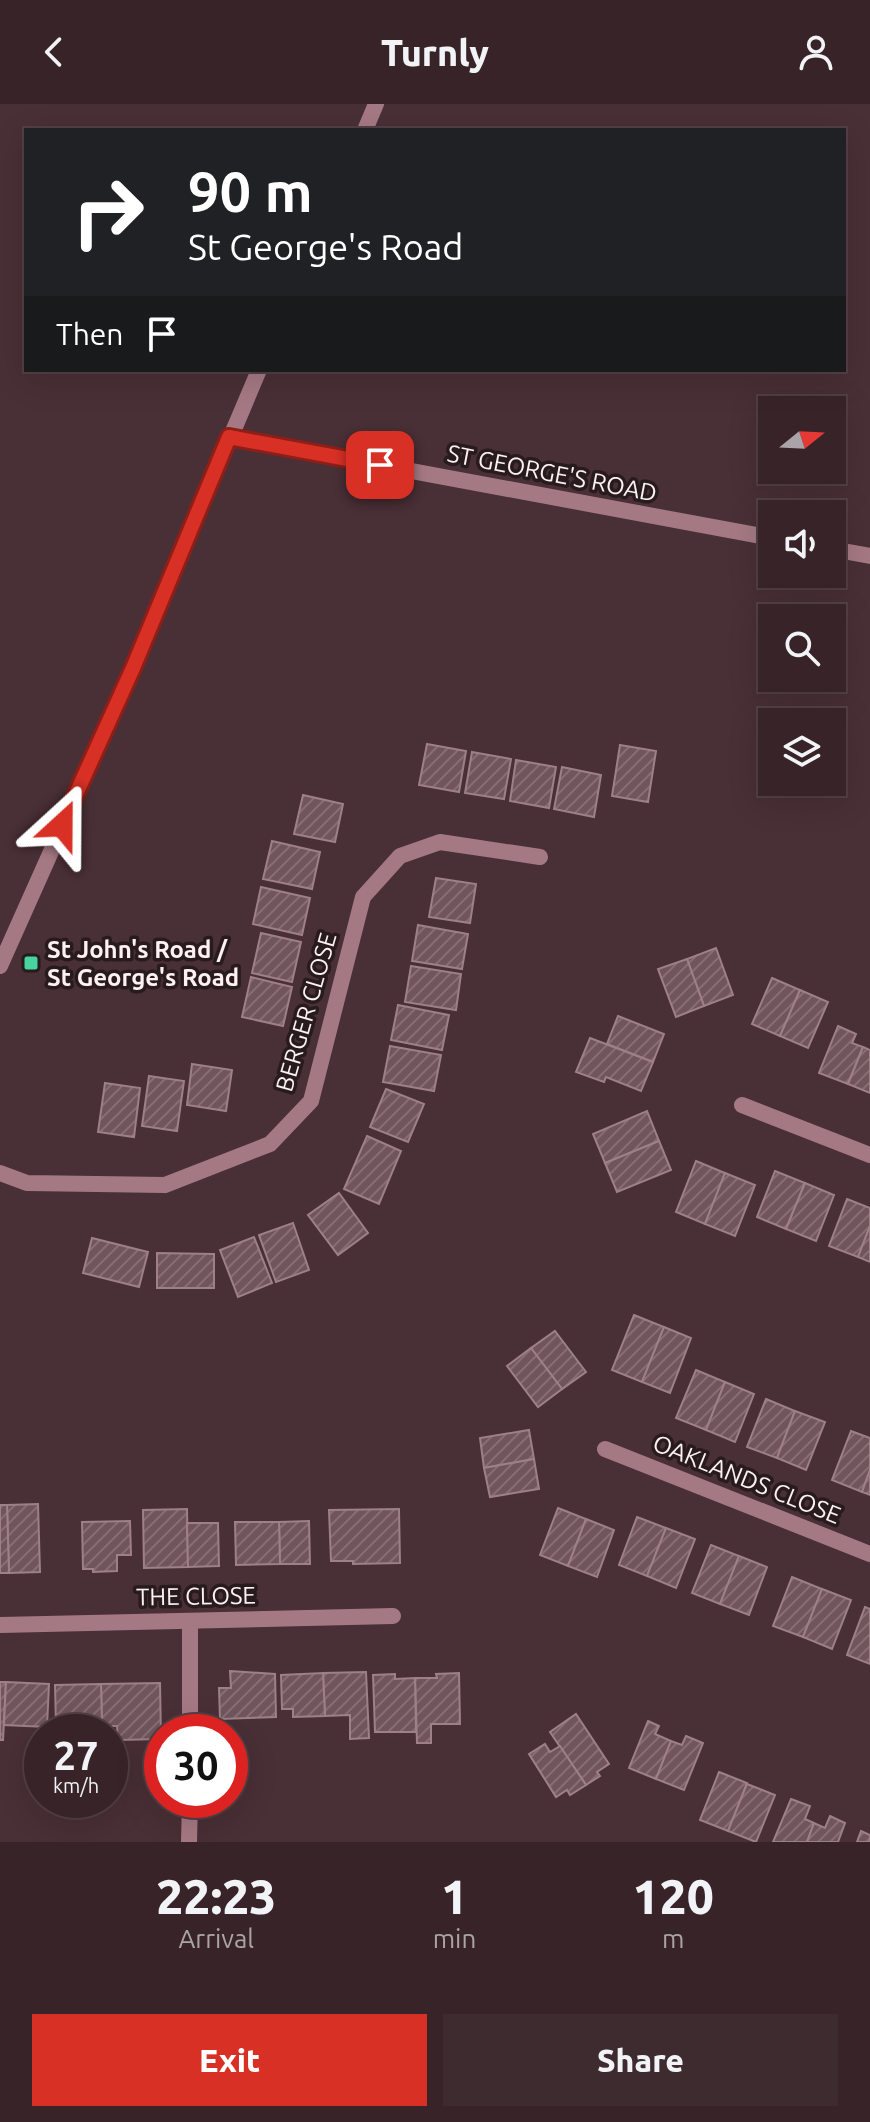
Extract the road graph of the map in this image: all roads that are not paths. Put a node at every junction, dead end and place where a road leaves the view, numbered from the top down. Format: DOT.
graph roads {
  1 [pos="376,104"];
  2 [pos="366,128"];
  3 [pos="258,372"];
  4 [pos="229,437"];
  5 [pos="758,535"];
  6 [pos="846,552"];
  7 [pos="870,556"];
  8 [pos="540,857"];
  9 [pos="0,966"];
  10 [pos="742,1105"];
  11 [pos="870,1155"];
  12 [pos="0,1173"];
  13 [pos="605,1449"];
  14 [pos="870,1554"];
  15 [pos="393,1616"];
  16 [pos="190,1621"];
  17 [pos="0,1625"];
  18 [pos="190,1714"];
  19 [pos="190,1818"];
  20 [pos="189,1842"];
  1 -- 2 [label="street"];
  3 -- 4 [label="street"];
  4 -- 5 [label="street, ST GEORGE'S ROAD"];
  4 -- 9 [label="street"];
  6 -- 7 [label="street"];
  8 -- 12 [label="street, BERGER CLOSE"];
  10 -- 11 [label="street"];
  13 -- 14 [label="street, OAKLANDS CLOSE"];
  15 -- 16 [label="street, THE CLOSE"];
  16 -- 17 [label="street, THE CLOSE"];
  16 -- 18 [label="street"];
  19 -- 20 [label="street"];
}
